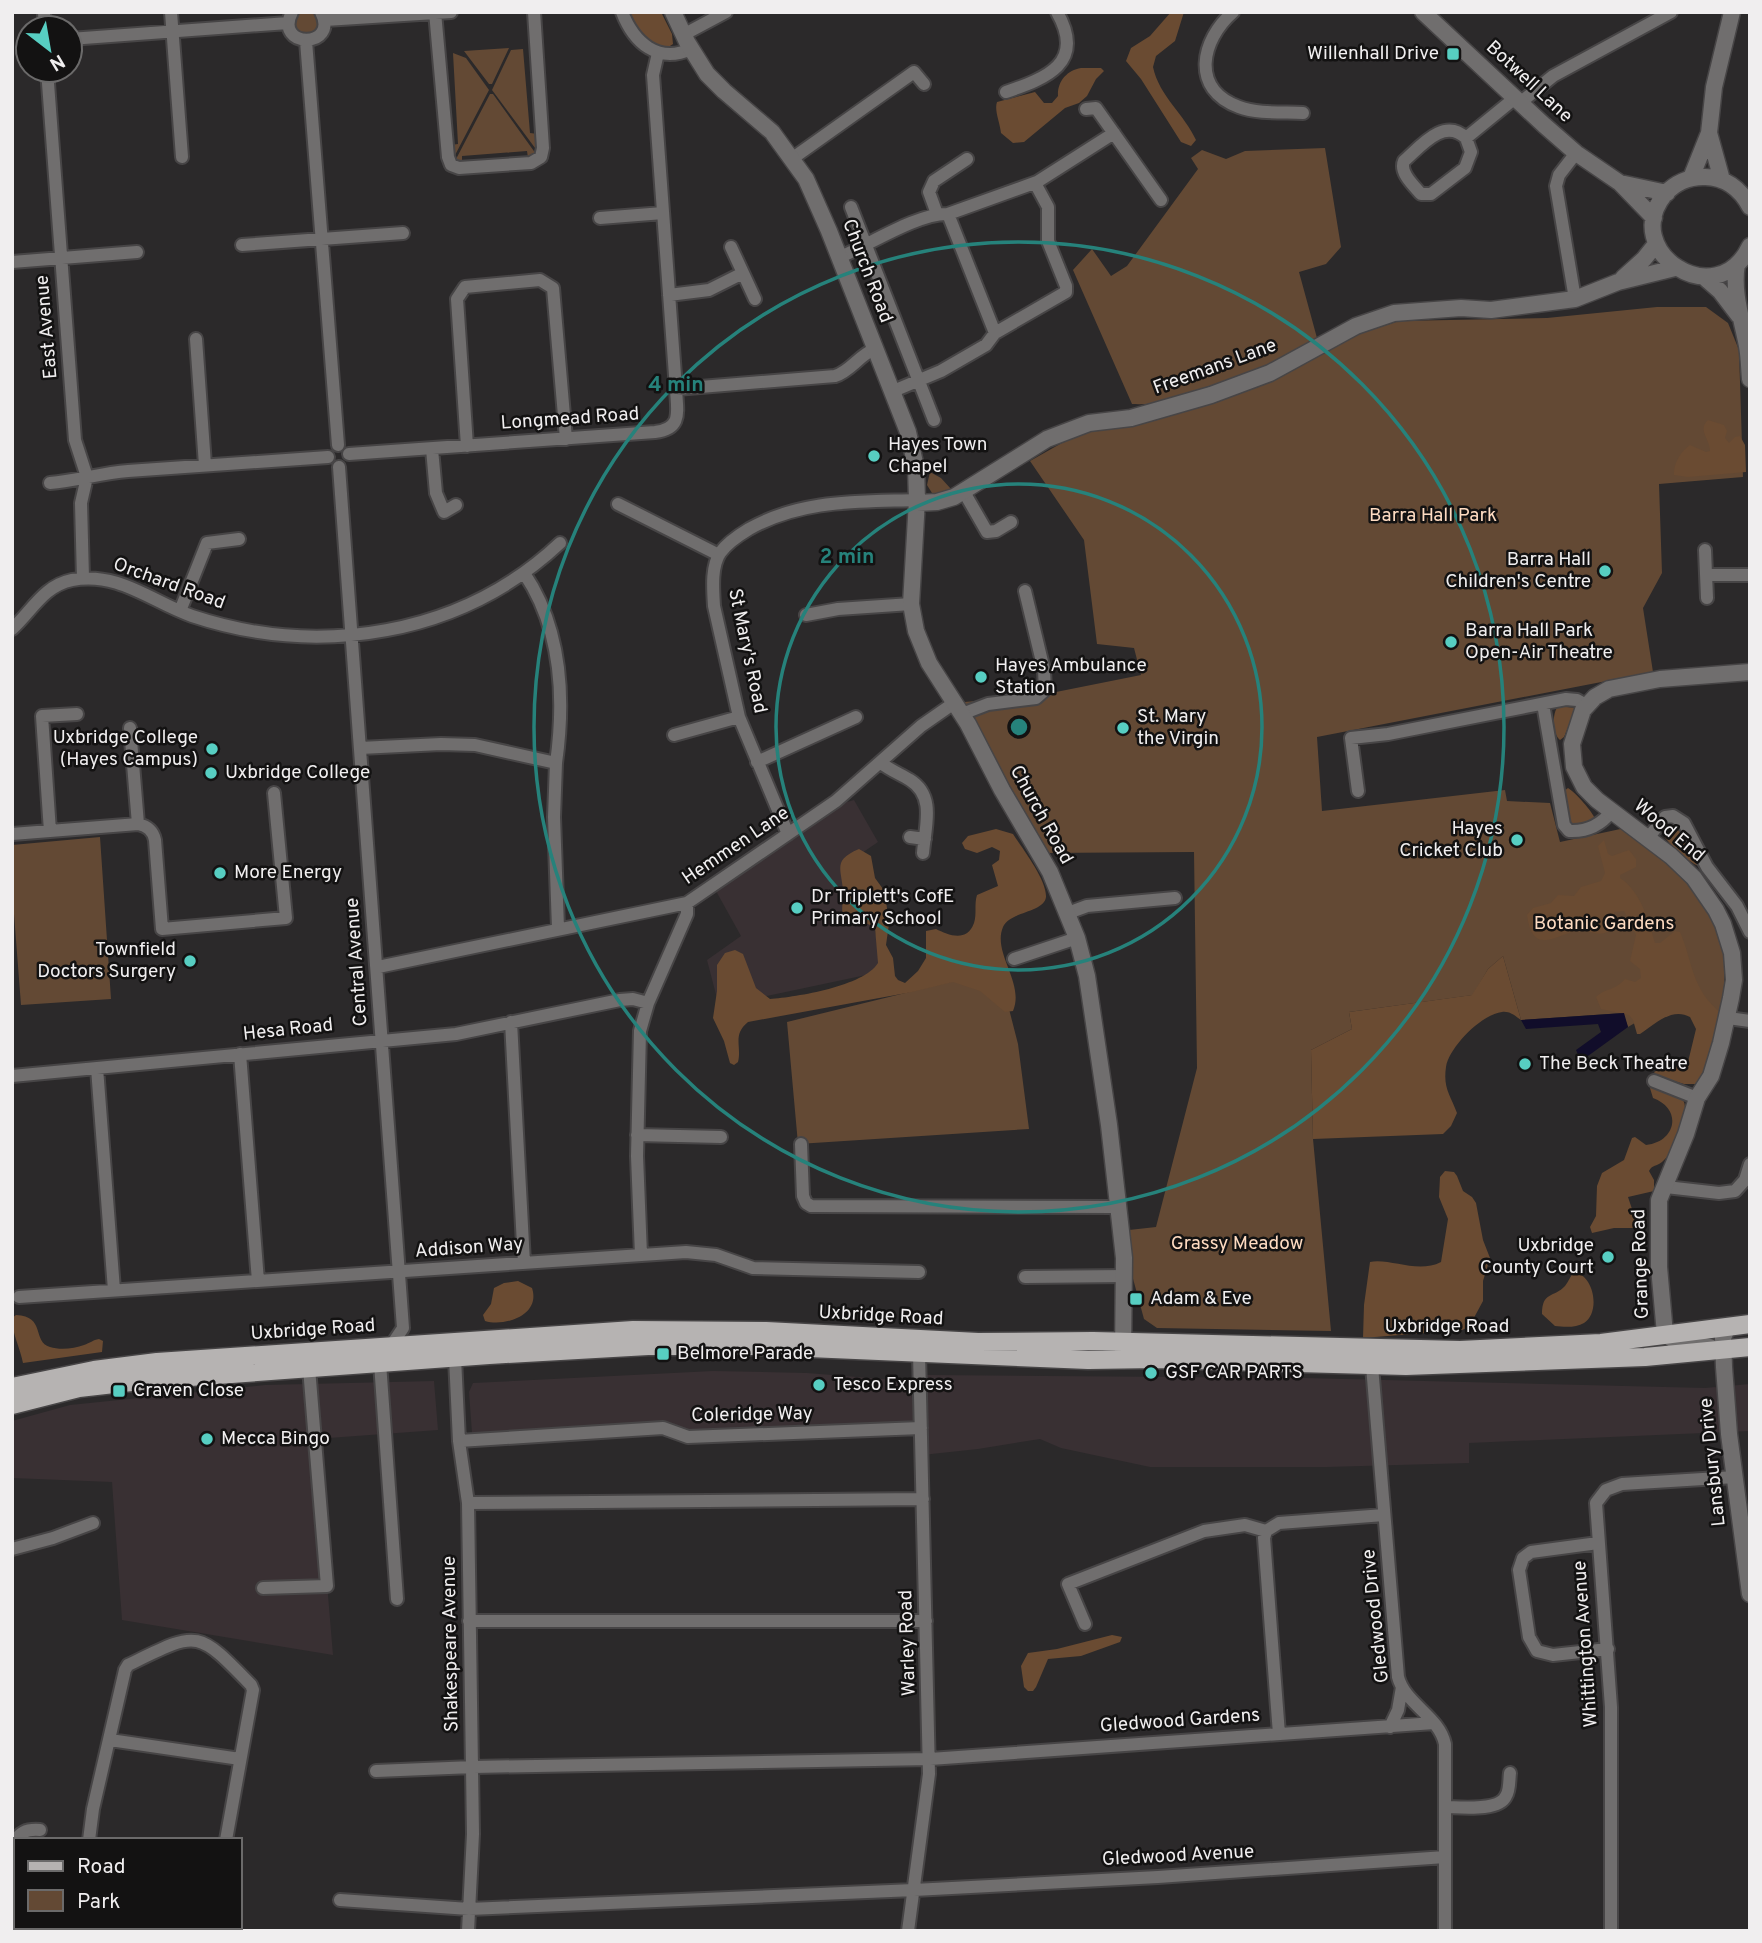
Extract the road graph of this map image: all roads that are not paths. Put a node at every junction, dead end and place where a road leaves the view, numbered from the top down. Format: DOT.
graph roads {
  1 [pos="171,12"];
  2 [pos="451,12"];
  3 [pos="534,12"];
  4 [pos="622,12"];
  5 [pos="673,12"];
  6 [pos="726,12"];
  7 [pos="1057,12"];
  8 [pos="1233,12"];
  9 [pos="1423,12"];
  10 [pos="1671,12"];
  11 [pos="1732,12"];
  12 [pos="435,13"];
  13 [pos="323,16"];
  14 [pos="290,18"];
  15 [pos="173,31"];
  16 [pos="683,35"];
  17 [pos="84,38"];
  18 [pos="306,41"];
  19 [pos="691,49"];
  20 [pos="658,53"];
  21 [pos="48,84"];
  22 [pos="923,84"];
  23 [pos="1006,92"];
  24 [pos="1517,100"];
  25 [pos="1086,109"];
  26 [pos="1303,113"];
  27 [pos="1709,132"];
  28 [pos="1114,133"];
  29 [pos="1466,138"];
  30 [pos="1576,153"];
  31 [pos="182,157"];
  32 [pos="793,158"];
  33 [pos="967,159"];
  34 [pos="1691,178"];
  35 [pos="1722,180"];
  36 [pos="1035,183"];
  37 [pos="1620,183"];
  38 [pos="1667,192"];
  39 [pos="1747,198"];
  40 [pos="1161,200"];
  41 [pos="851,207"];
  42 [pos="663,213"];
  43 [pos="942,214"];
  44 [pos="600,218"];
  45 [pos="1654,219"];
  46 [pos="403,233"];
  47 [pos="324,239"];
  48 [pos="1656,243"];
  49 [pos="242,244"];
  50 [pos="866,246"];
  51 [pos="1750,246"];
  52 [pos="731,247"];
  53 [pos="137,251"];
  54 [pos="840,257"];
  55 [pos="61,258"];
  56 [pos="12,262"];
  57 [pos="1737,264"];
  58 [pos="1675,268"];
  59 [pos="743,272"];
  60 [pos="1704,276"];
  61 [pos="1618,282"];
  62 [pos="669,295"];
  63 [pos="755,299"];
  64 [pos="1574,299"];
  65 [pos="1744,314"];
  66 [pos="995,333"];
  67 [pos="196,339"];
  68 [pos="1748,344"];
  69 [pos="874,349"];
  70 [pos="1750,379"];
  71 [pos="919,381"];
  72 [pos="676,389"];
  73 [pos="891,392"];
  74 [pos="934,420"];
  75 [pos="566,439"];
  76 [pos="338,445"];
  77 [pos="467,446"];
  78 [pos="432,449"];
  79 [pos="349,454"];
  80 [pos="328,457"];
  81 [pos="205,465"];
  82 [pos="339,467"];
  83 [pos="87,477"];
  84 [pos="50,482"];
  85 [pos="964,492"];
  86 [pos="917,501"];
  87 [pos="618,504"];
  88 [pos="456,505"];
  89 [pos="1011,522"];
  90 [pos="239,539"];
  91 [pos="560,543"];
  92 [pos="1706,551"];
  93 [pos="719,555"];
  94 [pos="524,573"];
  95 [pos="1707,575"];
  96 [pos="1750,575"];
  97 [pos="83,578"];
  98 [pos="1025,591"];
  99 [pos="1707,598"];
  100 [pos="912,604"];
  101 [pos="180,611"];
  102 [pos="806,615"];
  103 [pos="12,629"];
  104 [pos="352,634"];
  105 [pos="1750,672"];
  106 [pos="1543,704"];
  107 [pos="1586,705"];
  108 [pos="958,709"];
  109 [pos="77,714"];
  110 [pos="739,717"];
  111 [pos="856,717"];
  112 [pos="130,728"];
  113 [pos="674,734"];
  114 [pos="360,748"];
  115 [pos="757,762"];
  116 [pos="556,763"];
  117 [pos="881,763"];
  118 [pos="1358,791"];
  119 [pos="274,793"];
  120 [pos="1612,811"];
  121 [pos="138,824"];
  122 [pos="50,831"];
  123 [pos="12,834"];
  124 [pos="788,834"];
  125 [pos="909,838"];
  126 [pos="1648,838"];
  127 [pos="1175,898"];
  128 [pos="687,903"];
  129 [pos="1068,913"];
  130 [pos="558,928"];
  131 [pos="1750,932"];
  132 [pos="1077,938"];
  133 [pos="1014,959"];
  134 [pos="378,967"];
  135 [pos="648,1003"];
  136 [pos="1728,1018"];
  137 [pos="1750,1021"];
  138 [pos="511,1022"];
  139 [pos="382,1040"];
  140 [pos="240,1054"];
  141 [pos="97,1068"];
  142 [pos="12,1076"];
  143 [pos="1654,1082"];
  144 [pos="1697,1098"];
  145 [pos="637,1135"];
  146 [pos="721,1136"];
  147 [pos="801,1144"];
  148 [pos="1750,1164"];
  149 [pos="1665,1187"];
  150 [pos="1118,1207"];
  151 [pos="641,1255"];
  152 [pos="524,1264"];
  153 [pos="399,1272"];
  154 [pos="919,1272"];
  155 [pos="1125,1276"];
  156 [pos="1025,1277"];
  157 [pos="258,1281"];
  158 [pos="114,1290"];
  159 [pos="19,1297"];
  160 [pos="1750,1324"];
  161 [pos="1728,1326"];
  162 [pos="403,1328"];
  163 [pos="633,1330"];
  164 [pos="1664,1334"];
  165 [pos="418,1344"];
  166 [pos="391,1346"];
  167 [pos="648,1346"];
  168 [pos="1750,1347"];
  169 [pos="1723,1349"];
  170 [pos="1123,1351"];
  171 [pos="919,1353"];
  172 [pos="1372,1357"];
  173 [pos="455,1358"];
  174 [pos="157,1362"];
  175 [pos="380,1363"];
  176 [pos="309,1368"];
  177 [pos="165,1380"];
  178 [pos="12,1387"];
  179 [pos="12,1405"];
  180 [pos="921,1428"];
  181 [pos="459,1441"];
  182 [pos="1735,1477"];
  183 [pos="923,1499"];
  184 [pos="468,1503"];
  185 [pos="1384,1515"];
  186 [pos="93,1523"];
  187 [pos="1266,1531"];
  188 [pos="1598,1543"];
  189 [pos="12,1549"];
  190 [pos="263,1588"];
  191 [pos="1750,1594"];
  192 [pos="397,1599"];
  193 [pos="469,1621"];
  194 [pos="926,1621"];
  195 [pos="1085,1624"];
  196 [pos="1608,1649"];
  197 [pos="1402,1687"];
  198 [pos="1434,1723"];
  199 [pos="1390,1727"];
  200 [pos="1279,1734"];
  201 [pos="110,1740"];
  202 [pos="240,1759"];
  203 [pos="930,1759"];
  204 [pos="473,1767"];
  205 [pos="376,1771"];
  206 [pos="1510,1773"];
  207 [pos="1445,1807"];
  208 [pos="40,1830"];
  209 [pos="17,1838"];
  210 [pos="89,1838"];
  211 [pos="226,1838"];
  212 [pos="1445,1857"];
  213 [pos="914,1890"];
  214 [pos="340,1900"];
  215 [pos="470,1909"];
  216 [pos="468,1931"];
  217 [pos="908,1931"];
  218 [pos="1445,1931"];
  219 [pos="1611,1931"];
  1 -- 15 [label="street"];
  2 -- 12 [label="street"];
  3 -- 12 [label="street"];
  4 -- 20 [label="street"];
  5 -- 16 [label="street, Church Road"];
  6 -- 16 [label="street"];
  7 -- 23 [label="street"];
  8 -- 26 [label="street"];
  9 -- 24 [label="street, Botwell Lane"];
  10 -- 24 [label="street"];
  11 -- 27 [label="street"];
  12 -- 13 [label="street"];
  13 -- 18 [label="street"];
  14 -- 15 [label="street"];
  14 -- 18 [label="street"];
  15 -- 17 [label="street"];
  15 -- 31 [label="street"];
  16 -- 19 [label="street, Church Road"];
  18 -- 47 [label="street"];
  19 -- 20 [label="street"];
  19 -- 32 [label="street, Church Road"];
  20 -- 42 [label="street, Longmead Road"];
  21 -- 55 [label="street, East Avenue"];
  22 -- 32 [label="street"];
  24 -- 29 [label="street"];
  24 -- 30 [label="street, Botwell Lane"];
  25 -- 28 [label="street"];
  27 -- 34 [label="street"];
  27 -- 35 [label="street"];
  28 -- 36 [label="street"];
  28 -- 40 [label="street"];
  29 -- 29 [label="street"];
  30 -- 37 [label="street, Botwell Lane"];
  30 -- 64 [label="street, Botwell Lane"];
  32 -- 54 [label="street, Church Road"];
  33 -- 43 [label="street"];
  34 -- 35 [label="street"];
  34 -- 38 [label="street"];
  35 -- 39 [label="street"];
  36 -- 43 [label="street"];
  36 -- 66 [label="street"];
  37 -- 38 [label="street, Botwell Lane"];
  37 -- 45 [label="street, Botwell Lane"];
  38 -- 45 [label="street"];
  41 -- 50 [label="street"];
  42 -- 44 [label="street"];
  42 -- 62 [label="street, Longmead Road"];
  43 -- 50 [label="street"];
  43 -- 66 [label="street"];
  45 -- 48 [label="street"];
  46 -- 47 [label="street"];
  47 -- 49 [label="street"];
  47 -- 76 [label="street"];
  48 -- 58 [label="street"];
  48 -- 61 [label="street, Freemans Lane"];
  50 -- 54 [label="street"];
  50 -- 71 [label="street"];
  51 -- 57 [label="street"];
  52 -- 59 [label="street"];
  53 -- 55 [label="street"];
  54 -- 69 [label="street, Church Road"];
  55 -- 56 [label="street"];
  55 -- 83 [label="street, East Avenue"];
  57 -- 60 [label="street"];
  57 -- 65 [label="street"];
  58 -- 60 [label="street"];
  58 -- 61 [label="street, Freemans Lane"];
  59 -- 62 [label="street"];
  59 -- 63 [label="street"];
  60 -- 65 [label="street"];
  61 -- 64 [label="street, Freemans Lane"];
  62 -- 72 [label="street, Longmead Road"];
  64 -- 85 [label="street, Freemans Lane"];
  65 -- 68 [label="street"];
  66 -- 71 [label="street"];
  67 -- 81 [label="street"];
  68 -- 70 [label="street"];
  69 -- 72 [label="street"];
  69 -- 73 [label="street, Church Road"];
  71 -- 73 [label="street"];
  71 -- 74 [label="street"];
  72 -- 75 [label="street, Longmead Road"];
  73 -- 86 [label="street, Church Road"];
  75 -- 77 [label="street, Longmead Road"];
  75 -- 77 [label="street"];
  76 -- 79 [label="street"];
  76 -- 80 [label="street"];
  77 -- 78 [label="street, Longmead Road"];
  78 -- 79 [label="street, Longmead Road"];
  78 -- 88 [label="street"];
  79 -- 82 [label="street"];
  80 -- 81 [label="street"];
  80 -- 82 [label="street"];
  81 -- 83 [label="street"];
  82 -- 104 [label="street, Central Avenue"];
  83 -- 84 [label="street"];
  83 -- 97 [label="street, East Avenue"];
  85 -- 86 [label="street, Freemans Lane"];
  85 -- 89 [label="street"];
  86 -- 93 [label="street"];
  86 -- 100 [label="street, Church Road"];
  87 -- 93 [label="street"];
  90 -- 101 [label="street"];
  91 -- 94 [label="street, Orchard Road"];
  92 -- 95 [label="street"];
  93 -- 110 [label="street, St Mary's Road"];
  94 -- 104 [label="street, Orchard Road"];
  94 -- 116 [label="street"];
  95 -- 96 [label="street"];
  95 -- 99 [label="street"];
  97 -- 101 [label="street, Orchard Road"];
  97 -- 103 [label="street, Orchard Road"];
  98 -- 108 [label="street, Hemmen Lane"];
  100 -- 102 [label="street"];
  100 -- 108 [label="street, Church Road"];
  101 -- 104 [label="street, Orchard Road"];
  104 -- 114 [label="street, Central Avenue"];
  105 -- 107 [label="street, Wood End"];
  106 -- 107 [label="street"];
  106 -- 118 [label="street"];
  106 -- 120 [label="street"];
  107 -- 120 [label="street, Wood End"];
  108 -- 117 [label="street, Hemmen Lane"];
  108 -- 129 [label="street, Church Road"];
  109 -- 122 [label="street"];
  110 -- 113 [label="street"];
  110 -- 115 [label="street, St Mary's Road"];
  111 -- 115 [label="street"];
  112 -- 121 [label="street"];
  114 -- 116 [label="street"];
  114 -- 134 [label="street, Central Avenue"];
  115 -- 124 [label="street, St Mary's Road"];
  116 -- 130 [label="street"];
  117 -- 124 [label="street, Hemmen Lane"];
  117 -- 125 [label="street"];
  119 -- 121 [label="street"];
  120 -- 126 [label="street, Wood End"];
  121 -- 122 [label="street"];
  122 -- 123 [label="street"];
  124 -- 128 [label="street, Hemmen Lane"];
  126 -- 131 [label="street"];
  126 -- 136 [label="street, Wood End"];
  127 -- 129 [label="street"];
  128 -- 130 [label="street, Hemmen Lane"];
  128 -- 135 [label="street"];
  129 -- 132 [label="street, Church Road"];
  130 -- 134 [label="street, Hemmen Lane"];
  132 -- 133 [label="street"];
  132 -- 150 [label="street, Church Road"];
  134 -- 139 [label="street, Central Avenue"];
  135 -- 138 [label="street, Hesa Road"];
  135 -- 145 [label="street"];
  136 -- 137 [label="street"];
  136 -- 144 [label="street, Grange Road"];
  138 -- 139 [label="street, Hesa Road"];
  138 -- 152 [label="street"];
  139 -- 140 [label="street, Hesa Road"];
  139 -- 153 [label="street, Central Avenue"];
  140 -- 141 [label="street, Hesa Road"];
  140 -- 157 [label="street"];
  141 -- 142 [label="street, Hesa Road"];
  141 -- 158 [label="street"];
  143 -- 144 [label="street"];
  144 -- 149 [label="street, Grange Road"];
  145 -- 146 [label="street"];
  145 -- 151 [label="street"];
  147 -- 150 [label="street"];
  148 -- 149 [label="street"];
  149 -- 164 [label="street, Grange Road"];
  150 -- 155 [label="street, Church Road"];
  151 -- 152 [label="street, Addison Way"];
  151 -- 154 [label="street, Addison Way"];
  152 -- 153 [label="street, Addison Way"];
  153 -- 157 [label="street, Addison Way"];
  153 -- 162 [label="street, Central Avenue"];
  155 -- 156 [label="street"];
  155 -- 170 [label="street, Church Road"];
  157 -- 158 [label="street, Addison Way"];
  158 -- 159 [label="street, Addison Way"];
  160 -- 161 [label="main road, Uxbridge Road"];
  161 -- 164 [label="main road, Uxbridge Road"];
  161 -- 169 [label="street, Lansbury Drive"];
  162 -- 165 [label="street"];
  162 -- 166 [label="street"];
  163 -- 165 [label="main road, Uxbridge Road"];
  163 -- 167 [label="main road"];
  163 -- 170 [label="main road, Uxbridge Road"];
  164 -- 169 [label="street"];
  164 -- 172 [label="main road, Uxbridge Road"];
  165 -- 166 [label="main road, Uxbridge Road"];
  166 -- 174 [label="main road, Uxbridge Road"];
  167 -- 171 [label="main road, Uxbridge Road"];
  167 -- 173 [label="main road, Uxbridge Road"];
  168 -- 169 [label="main road, Uxbridge Road"];
  169 -- 172 [label="main road, Uxbridge Road"];
  169 -- 182 [label="street, Lansbury Drive"];
  170 -- 171 [label="main road, Uxbridge Road"];
  170 -- 172 [label="main road, Uxbridge Road"];
  171 -- 180 [label="street, Warley Road"];
  172 -- 185 [label="street, Gledwood Drive"];
  173 -- 175 [label="main road, Uxbridge Road"];
  173 -- 181 [label="street, Shakespeare Avenue"];
  174 -- 177 [label="main road"];
  174 -- 178 [label="main road, Uxbridge Road"];
  175 -- 176 [label="main road, Uxbridge Road"];
  175 -- 192 [label="street"];
  176 -- 177 [label="main road, Uxbridge Road"];
  176 -- 190 [label="street"];
  177 -- 179 [label="main road, Uxbridge Road"];
  180 -- 181 [label="street, Coleridge Way"];
  180 -- 183 [label="street, Warley Road"];
  181 -- 184 [label="street, Shakespeare Avenue"];
  182 -- 188 [label="street, Whittington Avenue"];
  182 -- 191 [label="street, Lansbury Drive"];
  183 -- 184 [label="street"];
  183 -- 194 [label="street, Warley Road"];
  184 -- 193 [label="street, Shakespeare Avenue"];
  185 -- 187 [label="street"];
  185 -- 197 [label="street, Gledwood Drive"];
  186 -- 189 [label="street"];
  187 -- 195 [label="street"];
  187 -- 200 [label="street"];
  188 -- 196 [label="street, Whittington Avenue"];
  188 -- 196 [label="street"];
  193 -- 194 [label="street"];
  193 -- 204 [label="street, Shakespeare Avenue"];
  194 -- 203 [label="street, Warley Road"];
  196 -- 219 [label="street, Whittington Avenue"];
  197 -- 198 [label="street, Gledwood Drive"];
  197 -- 199 [label="street"];
  198 -- 199 [label="street, Gledwood Gardens"];
  198 -- 207 [label="street, Gledwood Drive"];
  199 -- 200 [label="street, Gledwood Gardens"];
  200 -- 203 [label="street, Gledwood Gardens"];
  201 -- 202 [label="street"];
  201 -- 202 [label="street"];
  201 -- 210 [label="street"];
  202 -- 211 [label="street"];
  203 -- 204 [label="street, Gledwood Gardens"];
  203 -- 213 [label="street, Warley Road"];
  204 -- 205 [label="street, Gledwood Gardens"];
  204 -- 215 [label="street, Shakespeare Avenue"];
  206 -- 207 [label="street"];
  207 -- 212 [label="street, Gledwood Drive"];
  208 -- 209 [label="street"];
  212 -- 213 [label="street, Gledwood Avenue"];
  212 -- 218 [label="street, Gledwood Drive"];
  213 -- 215 [label="street, Gledwood Avenue"];
  213 -- 217 [label="street, Warley Road"];
  214 -- 215 [label="street, Gledwood Avenue"];
  215 -- 216 [label="street, Shakespeare Avenue"];
}
